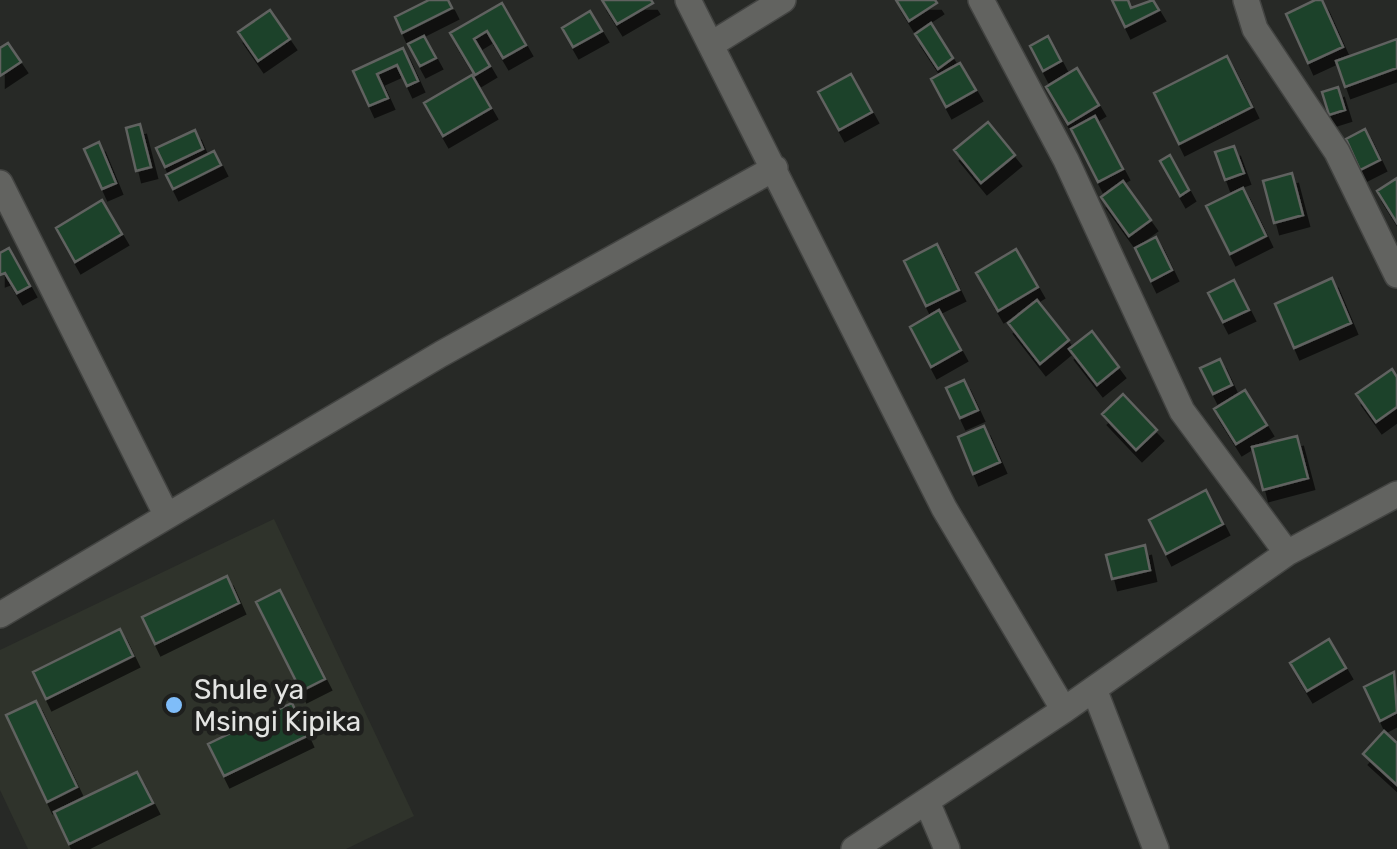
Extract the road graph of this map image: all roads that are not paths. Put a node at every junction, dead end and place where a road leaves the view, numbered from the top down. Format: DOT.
graph roads {
  1 [pos="688,0"];
  2 [pos="782,0"];
  3 [pos="981,0"];
  4 [pos="1246,0"];
  5 [pos="712,44"];
  6 [pos="775,168"];
  7 [pos="0,183"];
  8 [pos="1397,275"];
  9 [pos="1397,494"];
  10 [pos="166,514"];
  11 [pos="1287,553"];
  12 [pos="0,615"];
  13 [pos="1094,689"];
  14 [pos="1064,710"];
  15 [pos="927,802"];
  16 [pos="854,849"];
  17 [pos="946,849"];
  18 [pos="1156,849"];
  1 -- 5 [label="street"];
  2 -- 5 [label="street"];
  3 -- 11 [label="street"];
  4 -- 8 [label="street"];
  5 -- 6 [label="street"];
  6 -- 10 [label="street"];
  6 -- 14 [label="street"];
  7 -- 10 [label="street"];
  9 -- 11 [label="street"];
  10 -- 12 [label="street"];
  11 -- 13 [label="street"];
  13 -- 14 [label="street"];
  13 -- 18 [label="street"];
  14 -- 15 [label="street"];
  15 -- 16 [label="street"];
  15 -- 17 [label="street"];
}
